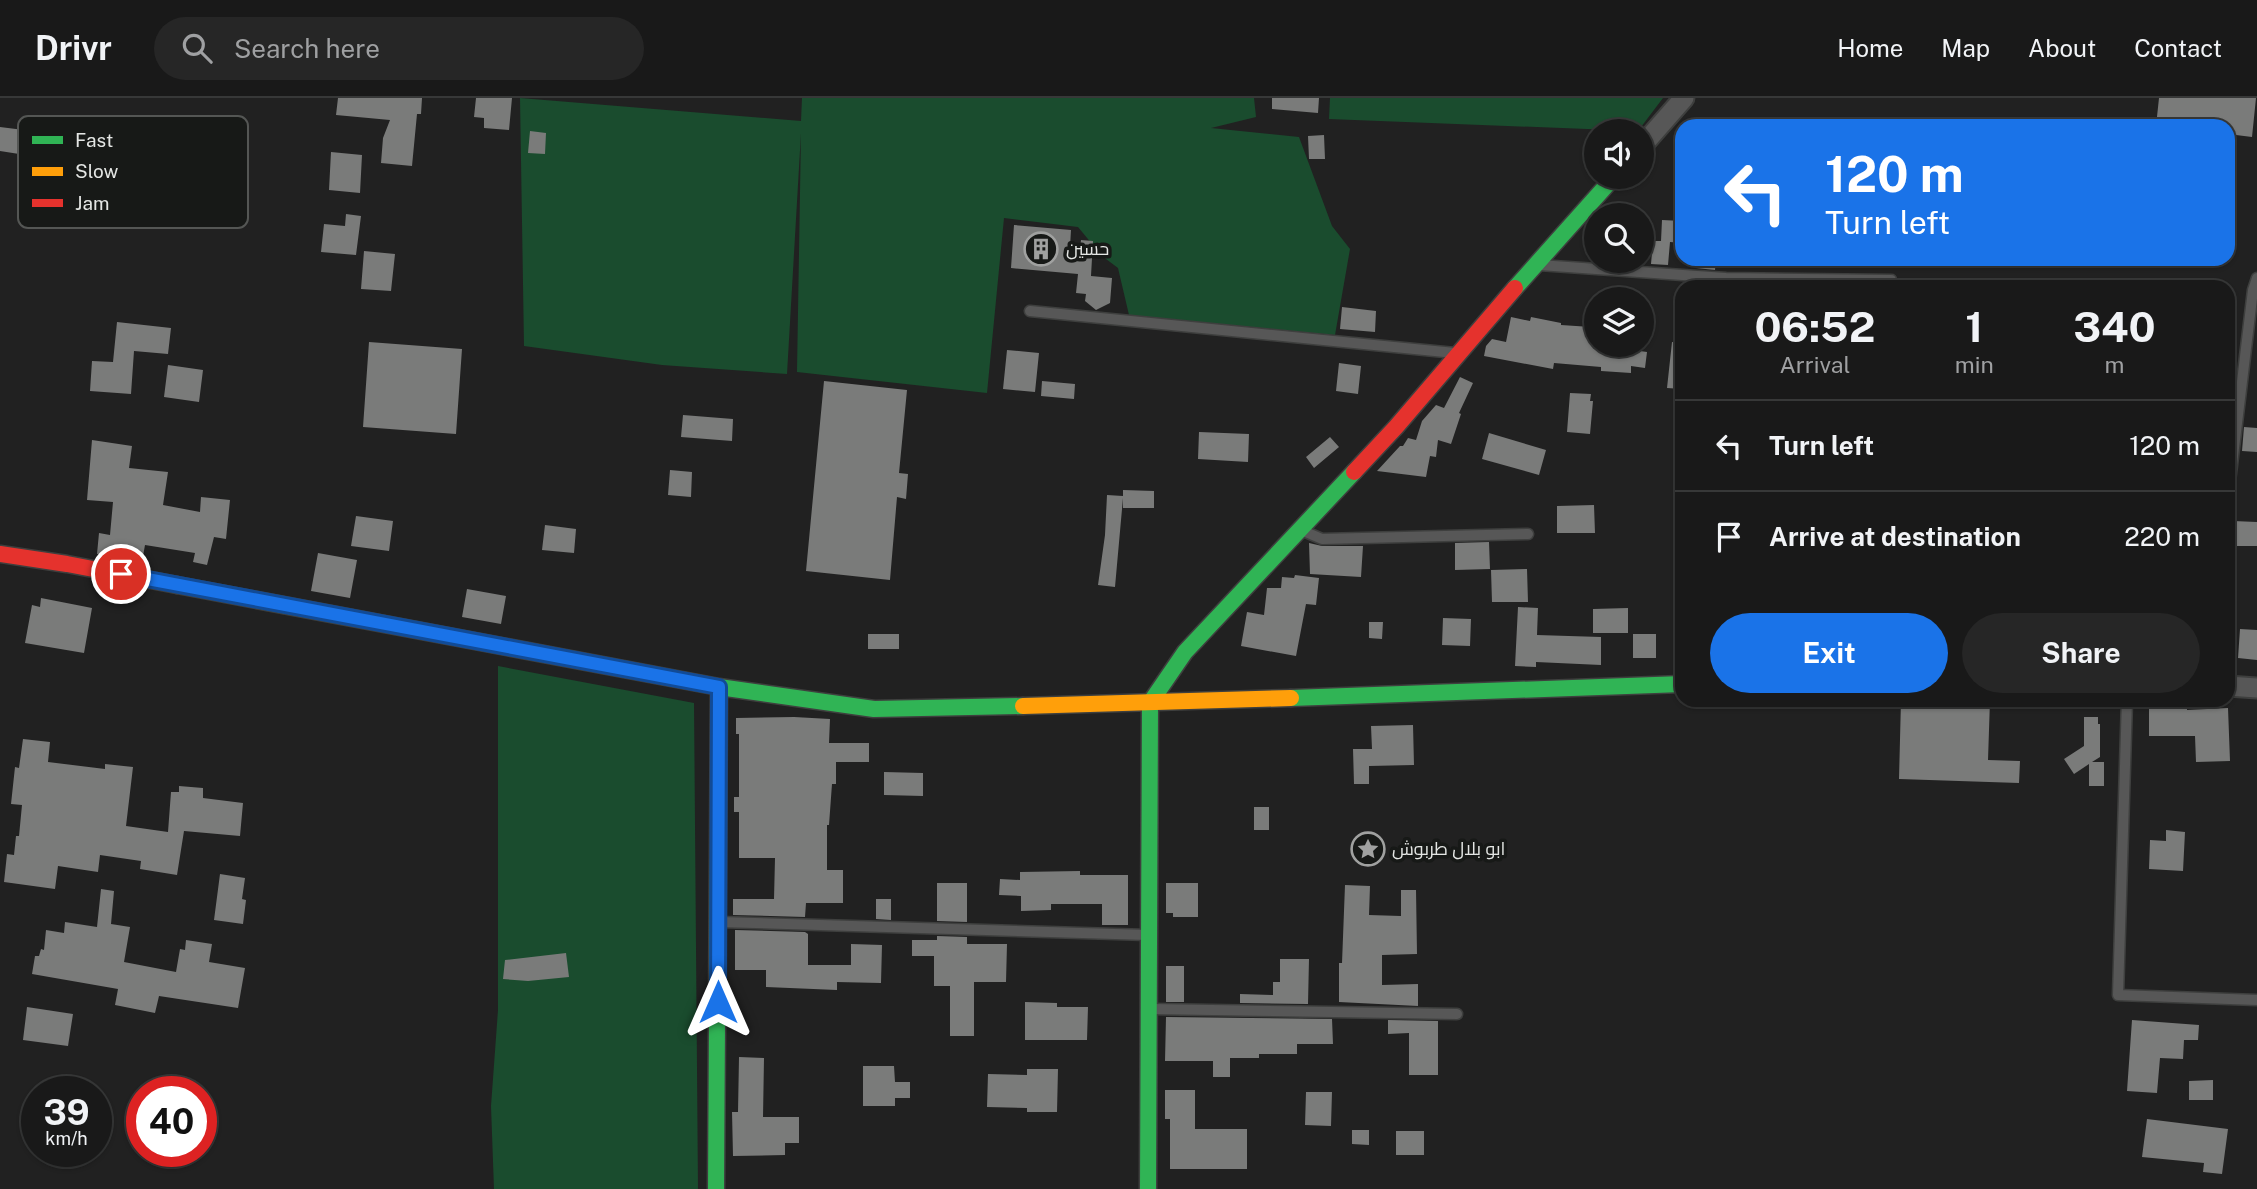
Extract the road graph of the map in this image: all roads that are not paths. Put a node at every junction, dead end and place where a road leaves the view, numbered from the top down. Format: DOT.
graph roads {
  1 [pos="1684,98"];
  2 [pos="1654,132"];
  3 [pos="1603,189"];
  4 [pos="1535,265"];
  5 [pos="2257,278"];
  6 [pos="1891,280"];
  7 [pos="1030,311"];
  8 [pos="1459,354"];
  9 [pos="2235,440"];
  10 [pos="1300,530"];
  11 [pos="1528,534"];
  12 [pos="0,554"];
  13 [pos="1675,684"];
  14 [pos="2235,686"];
  15 [pos="719,687"];
  16 [pos="2257,688"];
  17 [pos="1150,703"];
  18 [pos="2127,707"];
  19 [pos="718,922"];
  20 [pos="1150,935"];
  21 [pos="2257,1000"];
  22 [pos="1150,1009"];
  23 [pos="1457,1014"];
  24 [pos="716,1189"];
  25 [pos="1148,1189"];
  1 -- 2 [label="street"];
  3 -- 4 [label="street"];
  4 -- 6 [label="lane"];
  4 -- 8 [label="street"];
  5 -- 9 [label="lane"];
  7 -- 8 [label="lane"];
  8 -- 10 [label="street"];
  10 -- 11 [label="lane"];
  10 -- 17 [label="street"];
  12 -- 15 [label="street"];
  13 -- 17 [label="street"];
  14 -- 16 [label="street"];
  15 -- 17 [label="street"];
  15 -- 19 [label="street"];
  17 -- 20 [label="street"];
  18 -- 21 [label="lane"];
  19 -- 20 [label="lane"];
  19 -- 24 [label="street"];
  20 -- 22 [label="street"];
  22 -- 23 [label="lane"];
  22 -- 25 [label="street"];
}
